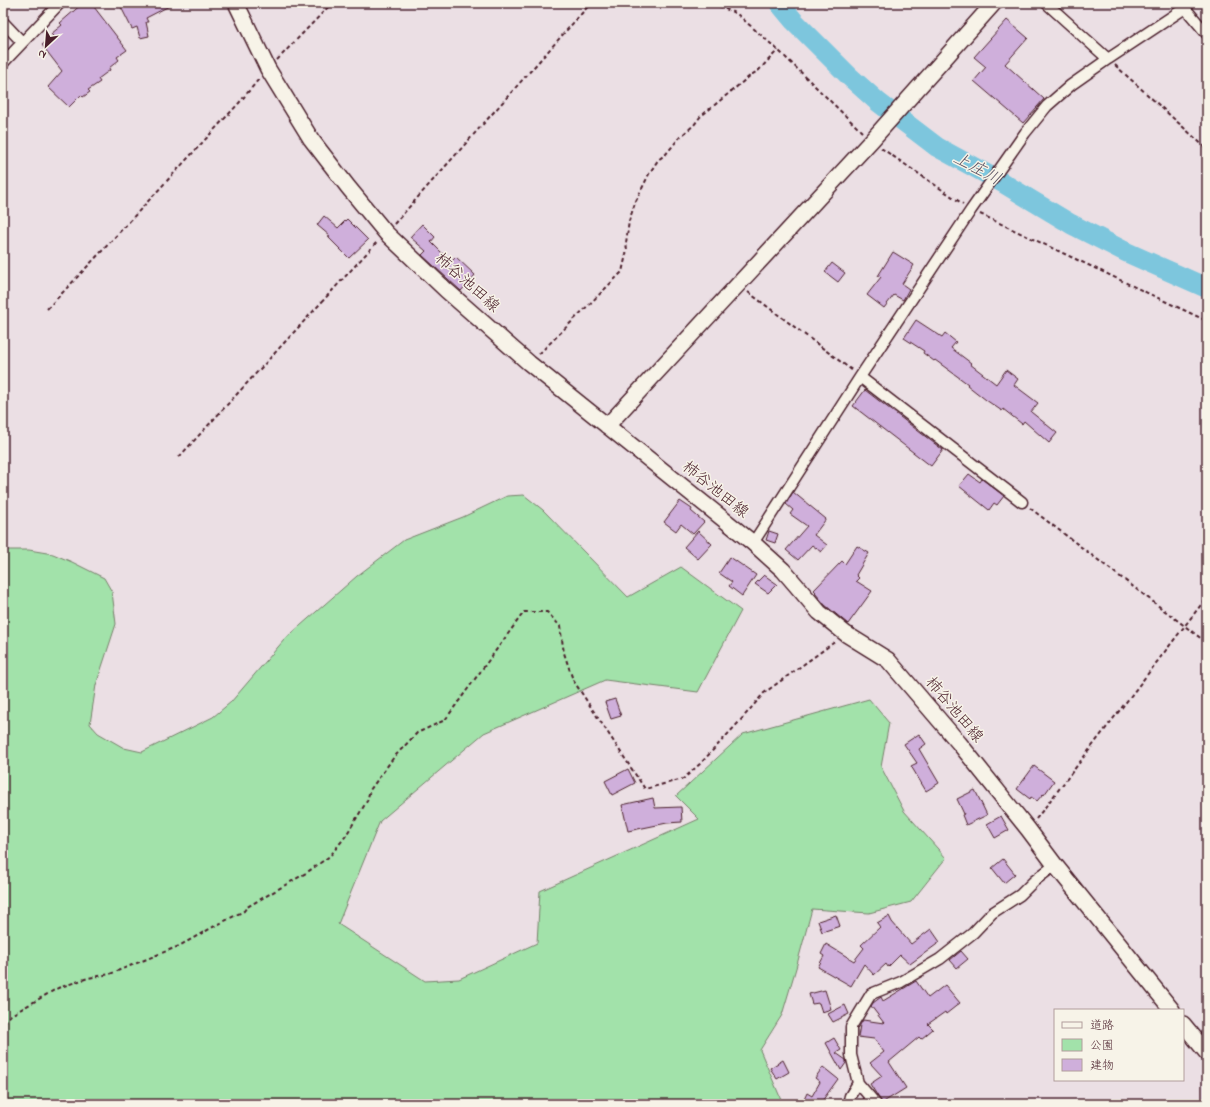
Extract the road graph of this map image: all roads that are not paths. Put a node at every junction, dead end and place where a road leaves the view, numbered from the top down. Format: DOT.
graph roads {
  1 [pos="60,3"];
  2 [pos="236,3"];
  3 [pos="994,3"];
  4 [pos="1046,3"];
  5 [pos="3,22"];
  6 [pos="1207,34"];
  7 [pos="22,42"];
  8 [pos="1108,59"];
  9 [pos="3,63"];
  10 [pos="860,377"];
  11 [pos="607,426"];
  12 [pos="1022,502"];
  13 [pos="753,543"];
  14 [pos="1055,865"];
  15 [pos="1171,1009"];
  16 [pos="1184,1025"];
  17 [pos="1207,1053"];
  18 [pos="858,1083"];
  19 [pos="848,1104"];
  20 [pos="876,1104"];
  1 -- 7 [label="street"];
  2 -- 11 [label="main road, 柿谷池田線"];
  3 -- 11 [label="main road"];
  4 -- 8 [label="street"];
  5 -- 7 [label="street"];
  6 -- 8 [label="street"];
  7 -- 9 [label="street"];
  8 -- 10 [label="street"];
  10 -- 12 [label="street"];
  10 -- 13 [label="street"];
  11 -- 13 [label="main road, 柿谷池田線"];
  13 -- 14 [label="main road, 柿谷池田線"];
  14 -- 15 [label="main road, 柿谷池田線"];
  14 -- 18 [label="street"];
  16 -- 17 [label="main road"];
  18 -- 19 [label="street"];
  18 -- 20 [label="street"];
}
